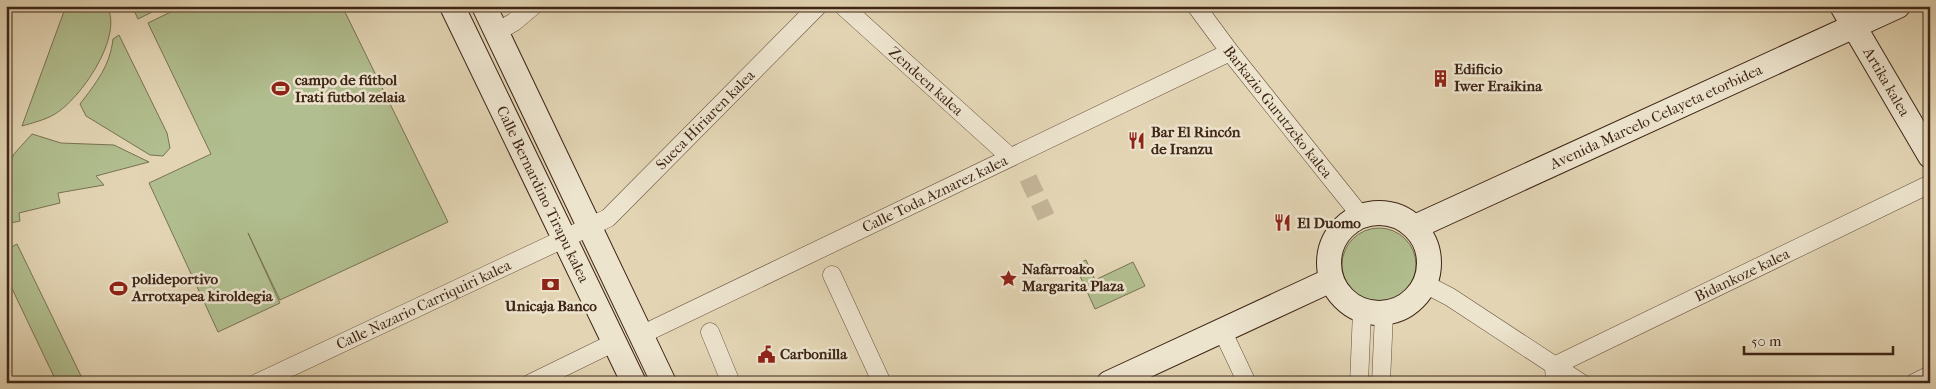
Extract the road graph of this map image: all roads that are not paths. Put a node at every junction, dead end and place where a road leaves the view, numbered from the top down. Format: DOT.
graph roads {
  1 [pos="452,6"];
  2 [pos="484,6"];
  3 [pos="533,6"];
  4 [pos="818,6"];
  5 [pos="843,6"];
  6 [pos="1196,6"];
  7 [pos="1842,6"];
  8 [pos="1898,6"];
  9 [pos="1855,27"];
  10 [pos="497,32"];
  11 [pos="1230,52"];
  12 [pos="1930,156"];
  13 [pos="1010,157"];
  14 [pos="1930,184"];
  15 [pos="1361,216"];
  16 [pos="590,227"];
  17 [pos="1415,227"];
  18 [pos="565,239"];
  19 [pos="832,275"];
  20 [pos="1331,280"];
  21 [pos="1425,284"];
  22 [pos="1373,312"];
  23 [pos="1222,330"];
  24 [pos="710,332"];
  25 [pos="641,335"];
  26 [pos="615,342"];
  27 [pos="1554,374"];
  28 [pos="1930,375"];
  29 [pos="257,383"];
  30 [pos="532,383"];
  31 [pos="634,383"];
  32 [pos="664,383"];
  33 [pos="732,383"];
  34 [pos="882,383"];
  35 [pos="1109,383"];
  36 [pos="1247,383"];
  37 [pos="1359,383"];
  38 [pos="1381,383"];
  39 [pos="1580,383"];
  40 [pos="1914,383"];
  1 -- 18 [label="main road, Calle Bernardino Tirapu kalea"];
  2 -- 10 [label="main road, Calle Bernardino Tirapu kalea"];
  3 -- 10 [label="street"];
  4 -- 16 [label="street, Sueca Hiriaren kalea"];
  5 -- 13 [label="street, Zendeen kalea"];
  6 -- 11 [label="street, Barkazio Gurutzeko kalea"];
  7 -- 9 [label="main road, Artika kalea"];
  8 -- 9 [label="main road, Avenida Marcelo Celayeta etorbidea"];
  9 -- 12 [label="main road, Artika kalea"];
  9 -- 17 [label="main road, Avenida Marcelo Celayeta etorbidea"];
  10 -- 16 [label="main road, Calle Bernardino Tirapu kalea"];
  11 -- 13 [label="street, Calle Toda Aznarez kalea"];
  11 -- 15 [label="street, Barkazio Gurutzeko kalea"];
  13 -- 25 [label="street, Calle Toda Aznarez kalea"];
  14 -- 27 [label="street, Bidankoze kalea"];
  15 -- 17 [label="main road"];
  15 -- 20 [label="main road"];
  16 -- 18 [label="street, Calle Nazario Carriquiri kalea"];
  16 -- 25 [label="main road, Calle Bernardino Tirapu kalea"];
  17 -- 21 [label="main road"];
  18 -- 26 [label="main road, Calle Bernardino Tirapu kalea"];
  18 -- 29 [label="street, Calle Nazario Carriquiri kalea"];
  19 -- 34 [label="street"];
  20 -- 22 [label="main road"];
  20 -- 23 [label="main road"];
  21 -- 22 [label="main road"];
  21 -- 27 [label="street"];
  22 -- 37 [label="street"];
  22 -- 38 [label="street"];
  23 -- 35 [label="main road"];
  23 -- 36 [label="street"];
  24 -- 33 [label="street"];
  25 -- 32 [label="main road, Calle Bernardino Tirapu kalea"];
  26 -- 30 [label="street"];
  26 -- 31 [label="main road, Calle Bernardino Tirapu kalea"];
  27 -- 39 [label="street"];
  28 -- 40 [label="street"];
}
